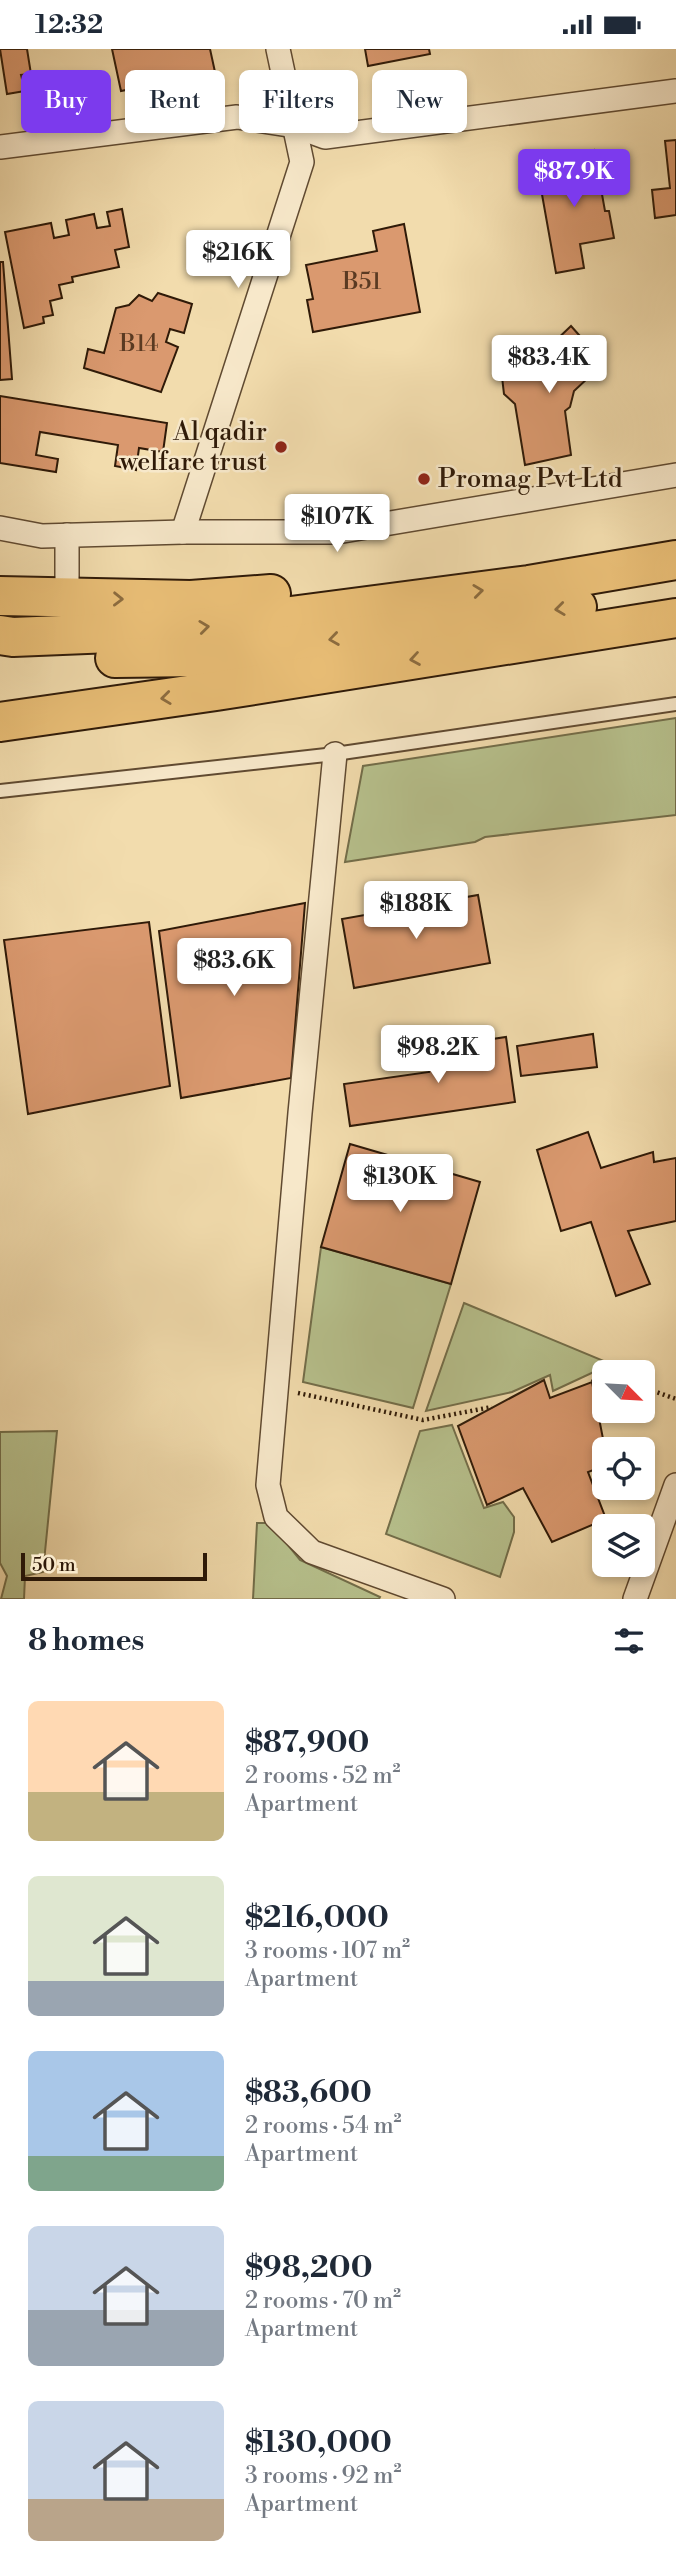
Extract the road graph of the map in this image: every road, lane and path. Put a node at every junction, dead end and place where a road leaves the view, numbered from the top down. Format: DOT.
graph roads {
  1 [pos="278,49"];
  2 [pos="281,70"];
  3 [pos="676,91"];
  4 [pos="239,117"];
  5 [pos="296,133"];
  6 [pos="313,133"];
  7 [pos="355,133"];
  8 [pos="358,133"];
  9 [pos="0,147"];
  10 [pos="676,475"];
  11 [pos="0,528"];
  12 [pos="183,532"];
  13 [pos="67,535"];
  14 [pos="676,535"];
  15 [pos="676,559"];
  16 [pos="676,594"];
  17 [pos="0,596"];
  18 [pos="67,598"];
  19 [pos="676,618"];
  20 [pos="6,648"];
  21 [pos="0,700"];
  22 [pos="110,705"];
  23 [pos="676,705"];
  24 [pos="0,723"];
  25 [pos="335,754"];
  26 [pos="0,792"];
  27 [pos="276,1389"];
  28 [pos="655,1392"];
  29 [pos="676,1399"];
  30 [pos="492,1408"];
  31 [pos="676,1485"];
  32 [pos="417,1595"];
  33 [pos="443,1599"];
  34 [pos="635,1599"];
  1 -- 2 [label="street"];
  3 -- 8 [label="street"];
  4 -- 9 [label="street"];
  5 -- 12 [label="street"];
  6 -- 7 [label="street"];
  10 -- 12 [label="street"];
  11 -- 13 [label="street"];
  12 -- 13 [label="street"];
  13 -- 18 [label="street"];
  18 -- 14 [label="highway, one-way"];
  20 -- 15 [label="highway, one-way"];
  16 -- 20 [label="highway, one-way"];
  17 -- 18 [label="highway"];
  19 -- 22 [label="highway, one-way"];
  21 -- 22 [label="highway"];
  22 -- 24 [label="highway"];
  23 -- 25 [label="lane"];
  25 -- 26 [label="lane"];
  25 -- 27 [label="street"];
  27 -- 30 [label="path"];
  27 -- 32 [label="street"];
  28 -- 29 [label="path"];
  31 -- 34 [label="street"];
  32 -- 33 [label="street"];
}
